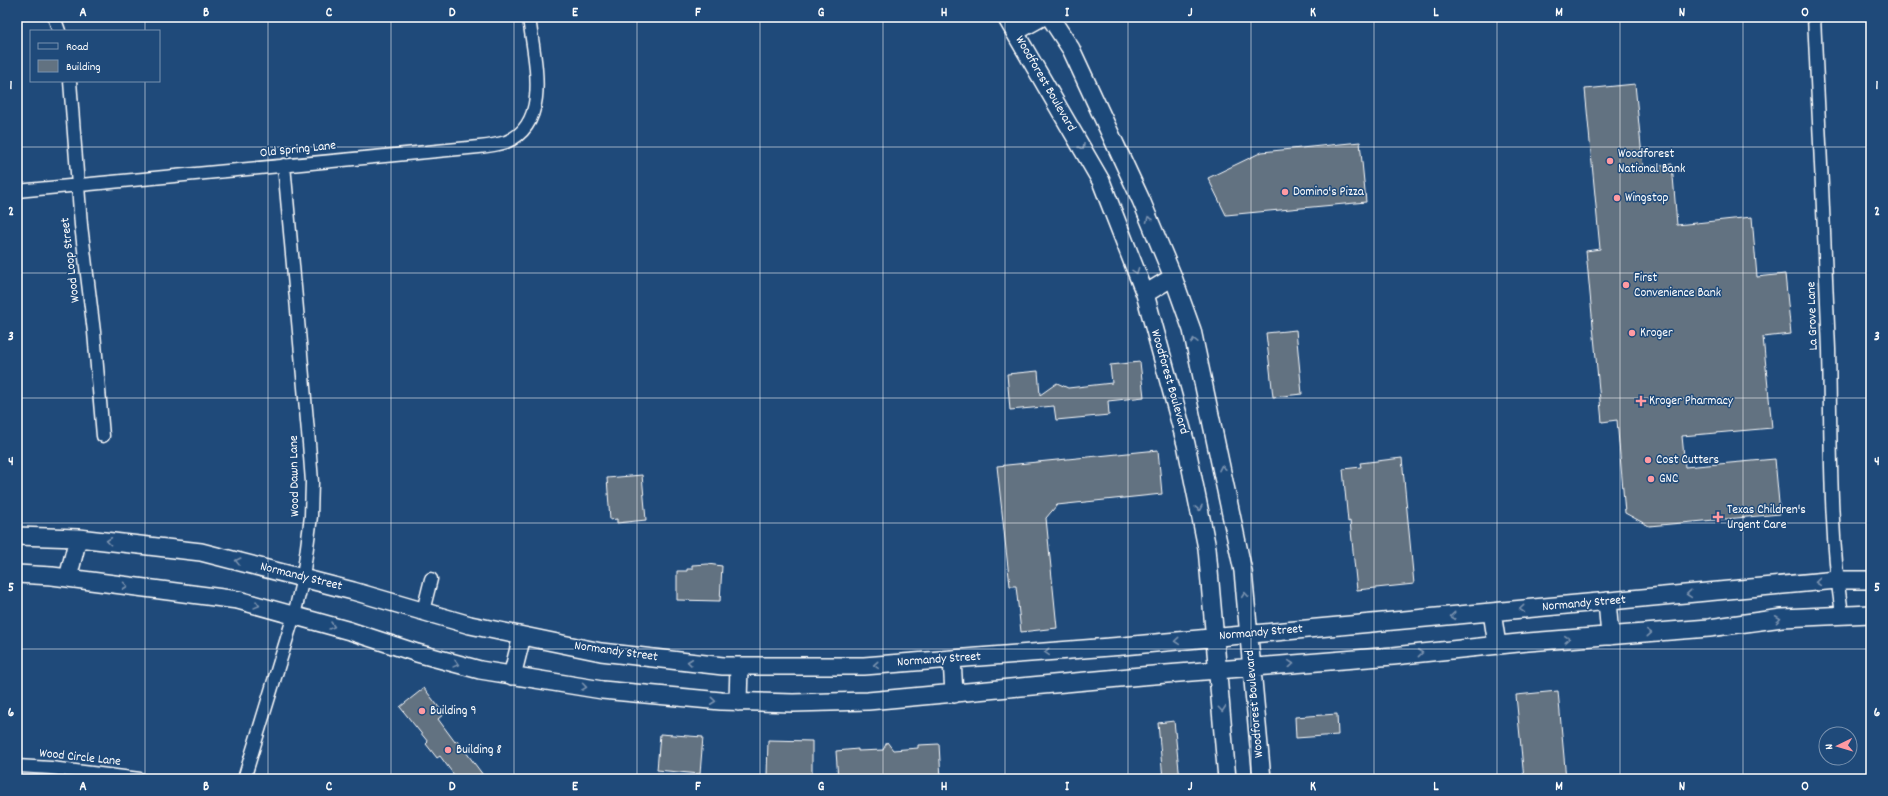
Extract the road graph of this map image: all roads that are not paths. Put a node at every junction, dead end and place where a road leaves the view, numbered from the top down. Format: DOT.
graph roads {
  1 [pos="54,17"];
  2 [pos="528,17"];
  3 [pos="1006,17"];
  4 [pos="1042,17"];
  5 [pos="1050,17"];
  6 [pos="1814,17"];
  7 [pos="59,30"];
  8 [pos="1015,32"];
  9 [pos="70,82"];
  10 [pos="284,165"];
  11 [pos="77,186"];
  12 [pos="17,191"];
  13 [pos="1173,277"];
  14 [pos="1145,294"];
  15 [pos="103,436"];
  16 [pos="17,536"];
  17 [pos="78,538"];
  18 [pos="17,574"];
  19 [pos="68,578"];
  20 [pos="303,578"];
  21 [pos="431,579"];
  22 [pos="1837,580"];
  23 [pos="1871,580"];
  24 [pos="1608,601"];
  25 [pos="424,611"];
  26 [pos="1492,612"];
  27 [pos="1842,614"];
  28 [pos="1871,614"];
  29 [pos="294,615"];
  30 [pos="1249,634"];
  31 [pos="522,636"];
  32 [pos="1610,636"];
  33 [pos="1216,637"];
  34 [pos="1497,645"];
  35 [pos="952,659"];
  36 [pos="739,666"];
  37 [pos="1252,667"];
  38 [pos="1218,670"];
  39 [pos="512,676"];
  40 [pos="954,694"];
  41 [pos="738,702"];
  42 [pos="17,766"];
  43 [pos="140,779"];
  44 [pos="244,779"];
  45 [pos="1227,779"];
  46 [pos="1262,779"];
  1 -- 7 [label="street"];
  2 -- 10 [label="street, Old Spring Lane"];
  3 -- 8 [label="main road, Woodforest Boulevard"];
  4 -- 8 [label="main road"];
  13 -- 5 [label="main road, Woodforest Boulevard, one-way"];
  6 -- 22 [label="street, La Grove Lane"];
  8 -- 14 [label="main road, Woodforest Boulevard, one-way"];
  9 -- 11 [label="street, Wood Loop Street"];
  10 -- 11 [label="street, Old Spring Lane"];
  10 -- 20 [label="street, Wood Dawn Lane"];
  11 -- 12 [label="street, Old Spring Lane"];
  11 -- 15 [label="street, Wood Loop Street"];
  13 -- 14 [label="main road"];
  30 -- 13 [label="main road, Woodforest Boulevard, one-way"];
  14 -- 33 [label="main road, Woodforest Boulevard, one-way"];
  16 -- 17 [label="main road, Normandy Street"];
  17 -- 19 [label="main road"];
  20 -- 17 [label="main road, Normandy Street, one-way"];
  18 -- 19 [label="main road"];
  19 -- 29 [label="main road, one-way"];
  20 -- 25 [label="main road, Normandy Street"];
  20 -- 29 [label="street, Wood Dawn Lane"];
  21 -- 25 [label="street"];
  22 -- 23 [label="main road, Normandy Street"];
  22 -- 24 [label="main road, Normandy Street, one-way"];
  22 -- 27 [label="street, La Grove Lane"];
  24 -- 26 [label="main road, Normandy Street, one-way"];
  24 -- 32 [label="main road"];
  25 -- 31 [label="main road, Normandy Street"];
  26 -- 30 [label="main road, Normandy Street, one-way"];
  26 -- 34 [label="main road"];
  27 -- 28 [label="main road"];
  32 -- 27 [label="main road, one-way"];
  29 -- 39 [label="main road, one-way"];
  29 -- 44 [label="street, Wood Dawn Lane"];
  30 -- 33 [label="main road, Normandy Street"];
  30 -- 37 [label="main road, Woodforest Boulevard"];
  36 -- 31 [label="main road, Normandy Street, one-way"];
  31 -- 39 [label="main road"];
  34 -- 32 [label="main road, one-way"];
  33 -- 35 [label="main road, Normandy Street, one-way"];
  33 -- 38 [label="main road, Woodforest Boulevard"];
  37 -- 34 [label="main road, one-way"];
  35 -- 36 [label="main road, Normandy Street, one-way"];
  35 -- 40 [label="main road"];
  36 -- 41 [label="main road"];
  37 -- 38 [label="main road"];
  37 -- 46 [label="main road, Woodforest Boulevard"];
  38 -- 40 [label="main road"];
  38 -- 45 [label="main road, Woodforest Boulevard, one-way"];
  39 -- 41 [label="main road, one-way"];
  40 -- 41 [label="main road"];
  42 -- 43 [label="street, Wood Circle Lane"];
}
